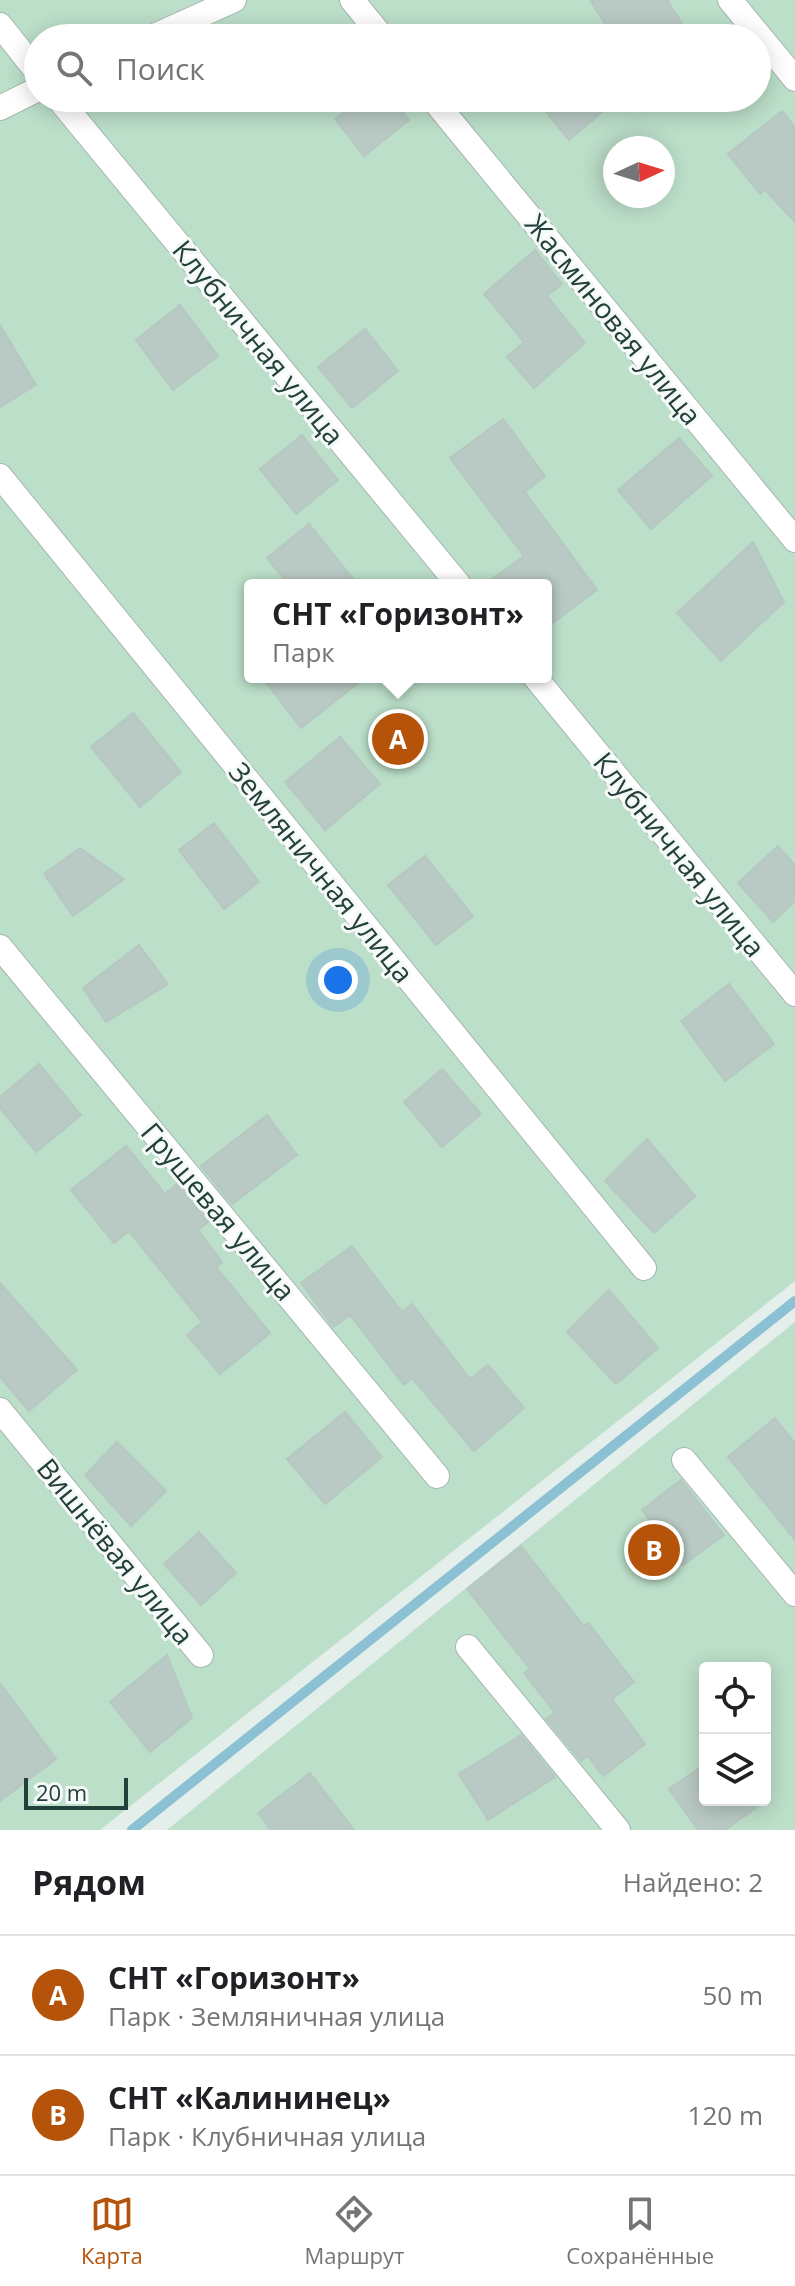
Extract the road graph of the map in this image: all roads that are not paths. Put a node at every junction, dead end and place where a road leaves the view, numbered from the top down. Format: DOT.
graph roads {
  1 [pos="234,0"];
  2 [pos="352,0"];
  3 [pos="730,0"];
  4 [pos="181,24"];
  5 [pos="372,24"];
  6 [pos="750,24"];
  7 [pos="0,25"];
  8 [pos="771,50"];
  9 [pos="24,55"];
  10 [pos="795,79"];
  11 [pos="24,96"];
  12 [pos="0,108"];
  13 [pos="70,112"];
  14 [pos="443,112"];
  15 [pos="0,476"];
  16 [pos="795,540"];
  17 [pos="454,579"];
  18 [pos="540,683"];
  19 [pos="0,947"];
  20 [pos="795,994"];
  21 [pos="644,1268"];
  22 [pos="0,1410"];
  23 [pos="684,1460"];
  24 [pos="437,1476"];
  25 [pos="795,1594"];
  26 [pos="468,1647"];
  27 [pos="201,1655"];
  28 [pos="618,1830"];
  1 -- 4 [label="street"];
  2 -- 5 [label="street"];
  3 -- 6 [label="street"];
  7 -- 9 [label="street"];
  8 -- 10 [label="street"];
  11 -- 12 [label="street"];
  13 -- 17 [label="street, Клубничная улица"];
  14 -- 16 [label="street, Жасминовая улица"];
  15 -- 21 [label="street, Земляничная улица"];
  18 -- 20 [label="street, Клубничная улица"];
  19 -- 24 [label="street, Грушевая улица"];
  22 -- 27 [label="street, Вишнёвая улица"];
  23 -- 25 [label="street"];
  26 -- 28 [label="street"];
}
